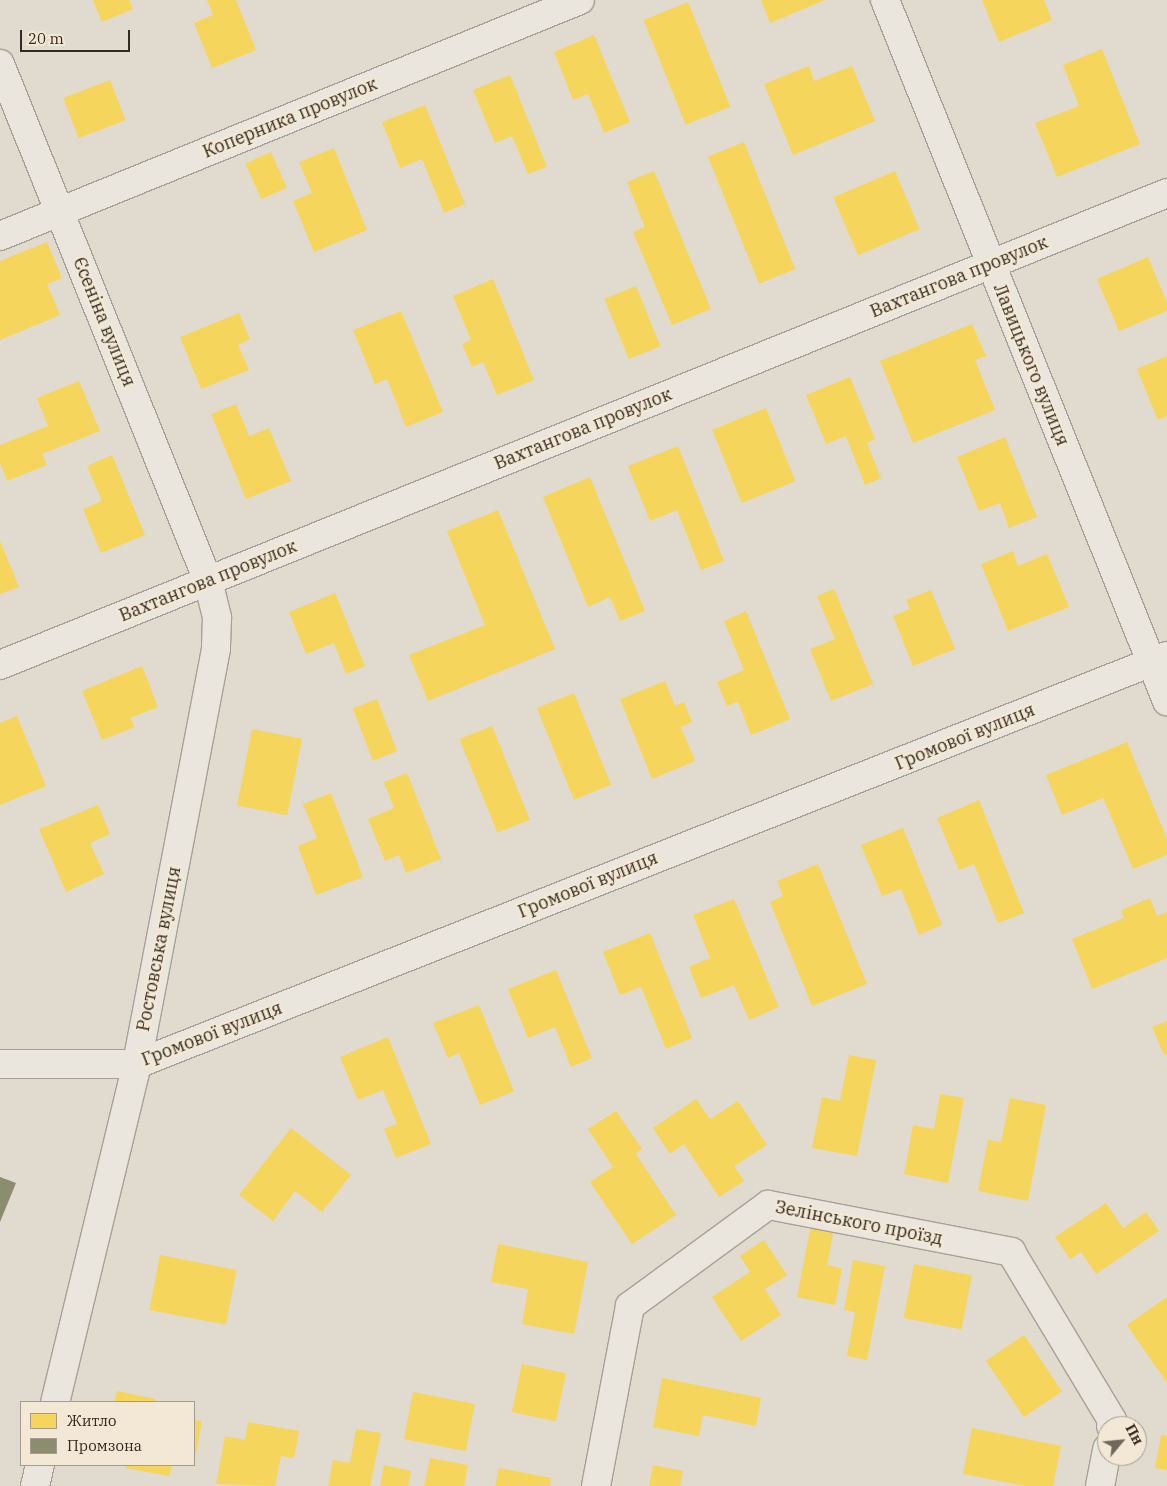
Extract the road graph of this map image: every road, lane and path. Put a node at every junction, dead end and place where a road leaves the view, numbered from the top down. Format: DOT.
graph roads {
  1 [pos="580,0"];
  2 [pos="885,0"];
  3 [pos="0,64"];
  4 [pos="1167,193"];
  5 [pos="59,212"];
  6 [pos="0,236"];
  7 [pos="990,264"];
  8 [pos="208,580"];
  9 [pos="1159,660"];
  10 [pos="0,665"];
  11 [pos="1167,701"];
  12 [pos="0,1064"];
  13 [pos="137,1064"];
  14 [pos="55,1401"];
  15 [pos="1110,1416"];
  16 [pos="40,1466"];
  17 [pos="1104,1466"];
  18 [pos="35,1486"];
  19 [pos="596,1486"];
  20 [pos="1100,1486"];
  1 -- 5 [label="street, Коперника провулок"];
  2 -- 7 [label="street, Лавицького вулиця"];
  3 -- 5 [label="street, Єсеніна вулиця"];
  4 -- 7 [label="street, Вахтангова провулок"];
  5 -- 6 [label="street, Коперника провулок"];
  5 -- 8 [label="street, Єсеніна вулиця"];
  7 -- 8 [label="street, Вахтангова провулок"];
  7 -- 9 [label="street, Лавицького вулиця"];
  8 -- 10 [label="street, Вахтангова провулок"];
  8 -- 13 [label="street, Ростовська вулиця"];
  9 -- 11 [label="street, Лавицького вулиця"];
  9 -- 13 [label="street, Громової вулиця"];
  12 -- 13 [label="street, Громової вулиця"];
  13 -- 14 [label="street, Ростовська вулиця"];
  15 -- 19 [label="street, Зелінського проїзд"];
  16 -- 18 [label="street"];
  17 -- 20 [label="street"];
}
